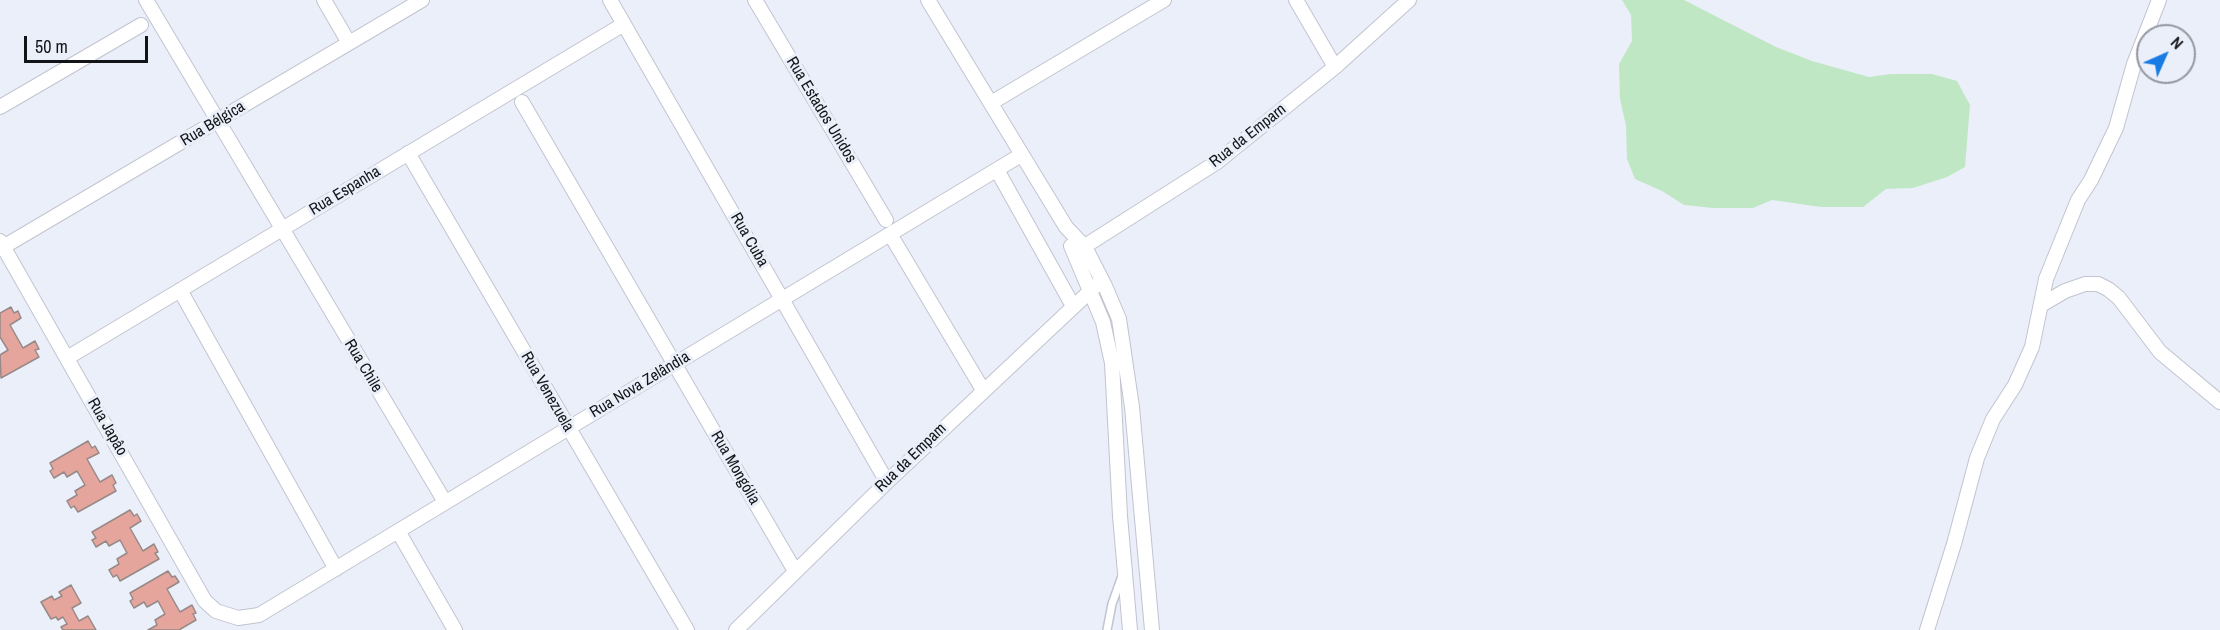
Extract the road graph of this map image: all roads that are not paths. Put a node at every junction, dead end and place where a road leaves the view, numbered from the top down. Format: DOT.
graph roads {
  1 [pos="146,0"];
  2 [pos="324,0"];
  3 [pos="422,0"];
  4 [pos="610,0"];
  5 [pos="755,0"];
  6 [pos="928,0"];
  7 [pos="1164,0"];
  8 [pos="1296,0"];
  9 [pos="1409,0"];
  10 [pos="2159,0"];
  11 [pos="624,24"];
  12 [pos="141,25"];
  13 [pos="349,43"];
  14 [pos="1335,67"];
  15 [pos="522,102"];
  16 [pos="991,103"];
  17 [pos="0,107"];
  18 [pos="217,121"];
  19 [pos="408,153"];
  20 [pos="1021,155"];
  21 [pos="997,170"];
  22 [pos="888,227"];
  23 [pos="281,229"];
  24 [pos="2,244"];
  25 [pos="1079,250"];
  26 [pos="1102,280"];
  27 [pos="180,290"];
  28 [pos="1090,291"];
  29 [pos="783,299"];
  30 [pos="2040,305"];
  31 [pos="1074,306"];
  32 [pos="67,358"];
  33 [pos="674,364"];
  34 [pos="982,390"];
  35 [pos="2220,402"];
  36 [pos="568,428"];
  37 [pos="887,482"];
  38 [pos="445,502"];
  39 [pos="398,531"];
  40 [pos="336,569"];
  41 [pos="795,571"];
  42 [pos="1124,571"];
  43 [pos="259,615"];
  44 [pos="455,630"];
  45 [pos="687,630"];
  46 [pos="736,630"];
  47 [pos="1107,630"];
  48 [pos="1130,630"];
  49 [pos="1152,630"];
  50 [pos="1927,630"];
  1 -- 18 [label="street, Rua Chile"];
  2 -- 13 [label="street"];
  3 -- 13 [label="street, Rua Bélgica"];
  4 -- 11 [label="street, Rua Cuba"];
  5 -- 22 [label="street, Rua Estados Unidos"];
  6 -- 16 [label="street"];
  7 -- 16 [label="street"];
  8 -- 14 [label="street"];
  9 -- 14 [label="street, Rua da Emparn"];
  10 -- 30 [label="street"];
  11 -- 19 [label="street, Rua Espanha"];
  11 -- 29 [label="street, Rua Cuba"];
  12 -- 17 [label="street"];
  13 -- 18 [label="street, Rua Bélgica"];
  14 -- 25 [label="street, Rua da Emparn"];
  15 -- 33 [label="street, Rua Mongólia"];
  16 -- 20 [label="street"];
  18 -- 23 [label="street, Rua Chile"];
  18 -- 24 [label="street, Rua Bélgica"];
  19 -- 23 [label="street, Rua Espanha"];
  19 -- 36 [label="street, Rua Venezuela"];
  20 -- 21 [label="street, Rua Nova Zelândia"];
  20 -- 25 [label="street"];
  21 -- 22 [label="street, Rua Nova Zelândia"];
  21 -- 31 [label="street"];
  22 -- 29 [label="street, Rua Nova Zelândia"];
  22 -- 34 [label="street, Rua Estados Unidos"];
  23 -- 27 [label="street, Rua Espanha"];
  23 -- 38 [label="street, Rua Chile"];
  24 -- 32 [label="street, Rua Japâo"];
  25 -- 26 [label="street"];
  25 -- 28 [label="street"];
  26 -- 28 [label="street, Rua da Empam"];
  26 -- 49 [label="street"];
  27 -- 32 [label="street, Rua Espanha"];
  27 -- 40 [label="street"];
  28 -- 31 [label="street, Rua da Empam"];
  28 -- 42 [label="street"];
  29 -- 33 [label="street, Rua Nova Zelândia"];
  29 -- 37 [label="street, Rua Cuba"];
  30 -- 35 [label="street"];
  30 -- 50 [label="street"];
  31 -- 34 [label="street, Rua da Empam"];
  32 -- 43 [label="street, Rua Japâo"];
  33 -- 36 [label="street, Rua Nova Zelândia"];
  33 -- 41 [label="street, Rua Mongólia"];
  34 -- 37 [label="street, Rua da Empam"];
  36 -- 38 [label="street, Rua Nova Zelândia"];
  36 -- 45 [label="street, Rua Venezuela"];
  37 -- 41 [label="street, Rua da Empam"];
  38 -- 39 [label="street, Rua Nova Zelândia"];
  39 -- 40 [label="street, Rua Nova Zelândia"];
  39 -- 44 [label="street"];
  40 -- 43 [label="street, Rua Nova Zelândia"];
  41 -- 46 [label="street, Rua da Empam"];
  42 -- 47 [label="lane"];
  42 -- 48 [label="street"];
}
